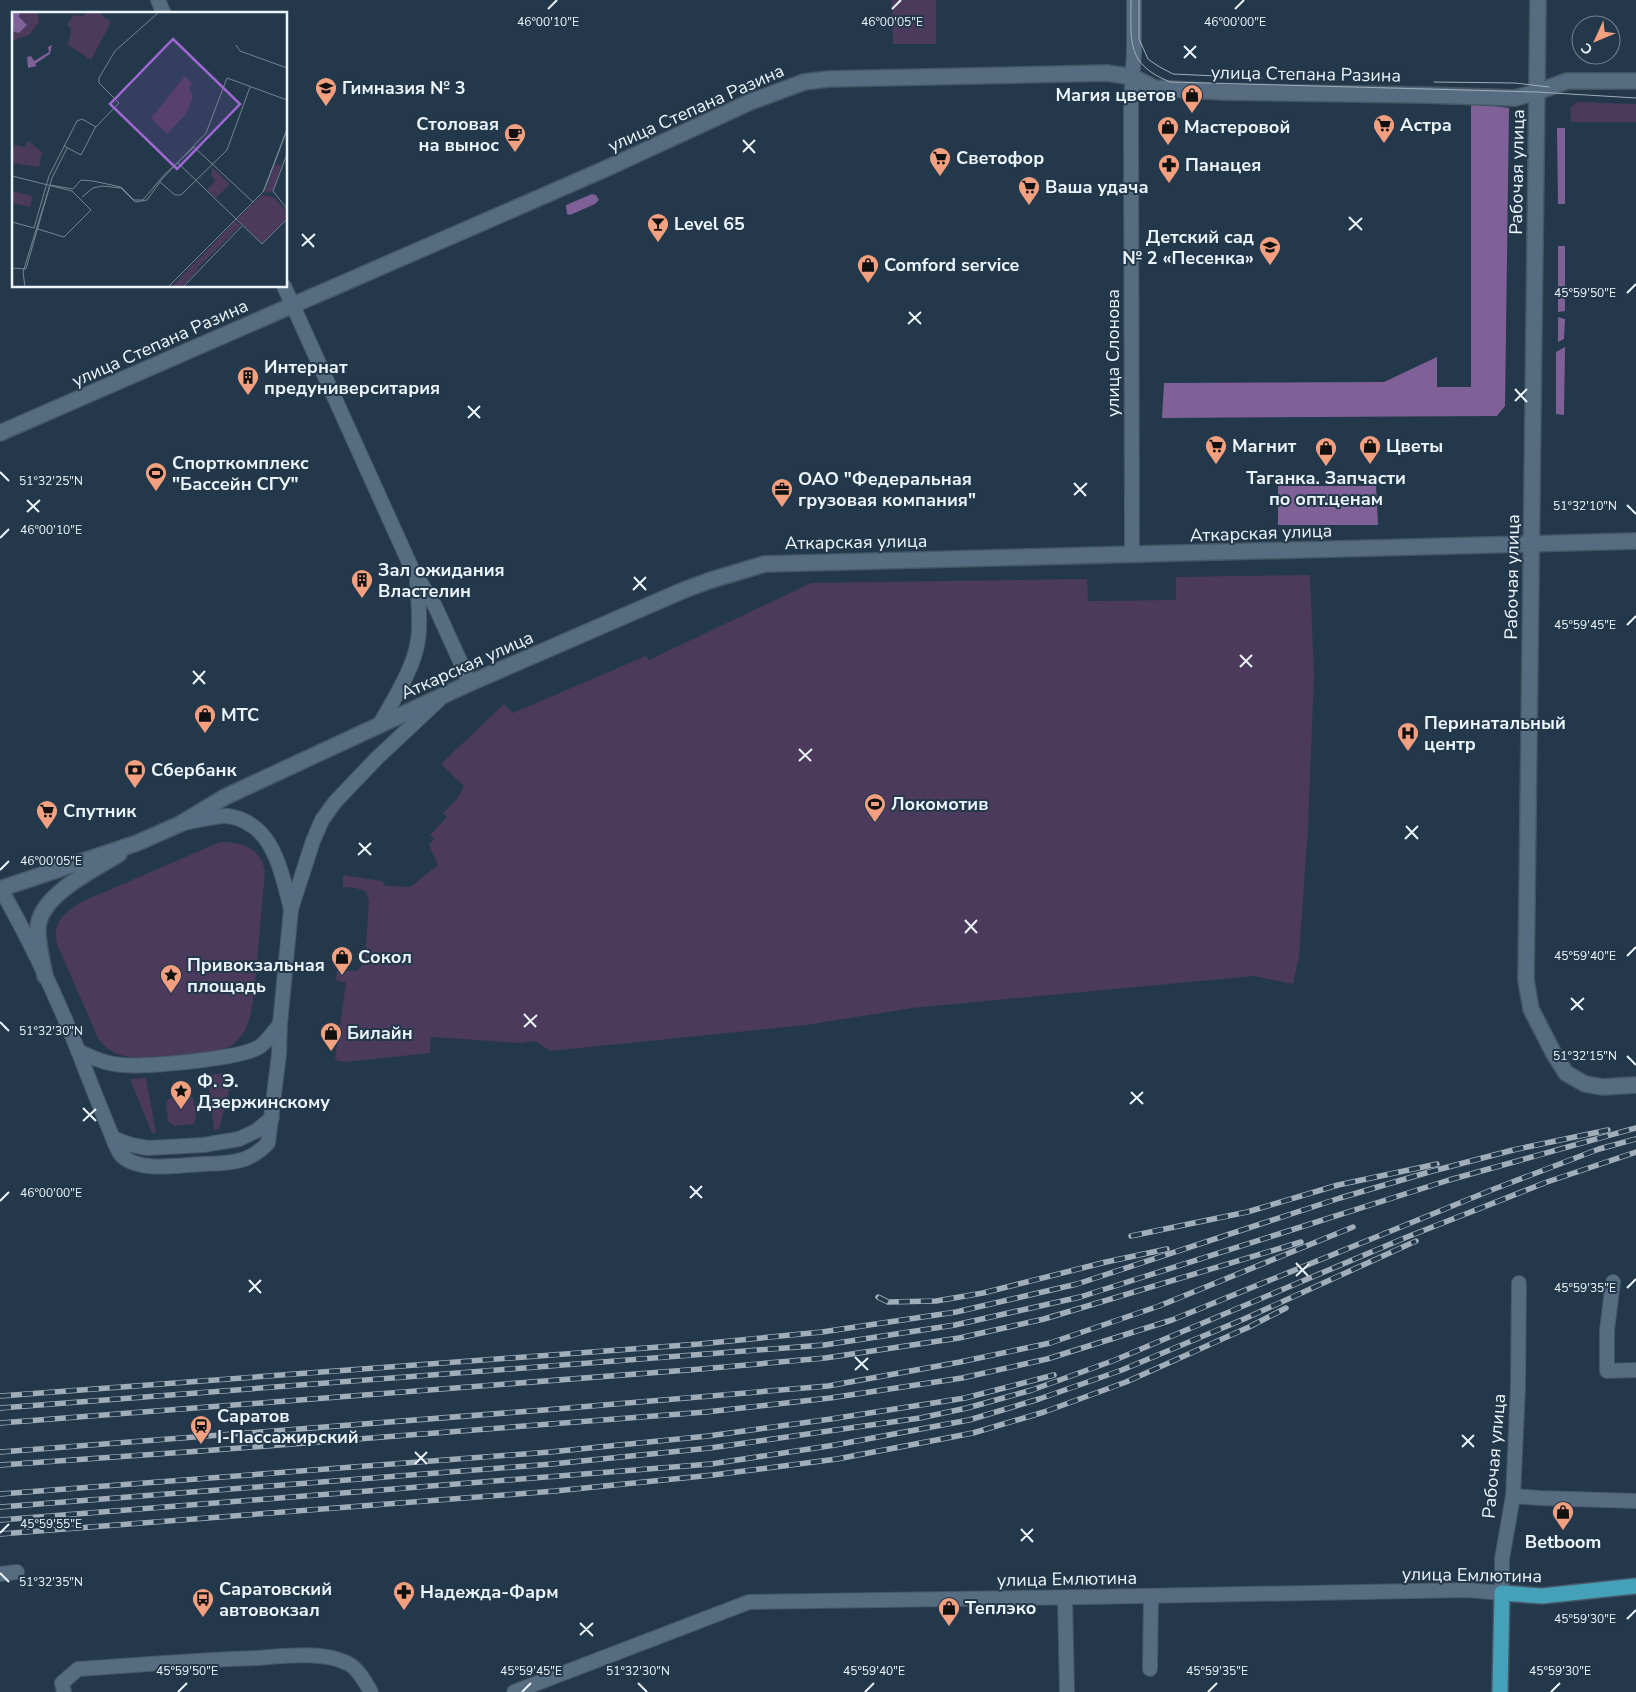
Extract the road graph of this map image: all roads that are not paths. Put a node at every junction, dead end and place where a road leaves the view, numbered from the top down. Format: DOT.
graph roads {
  1 [pos="158,0"];
  2 [pos="1134,0"];
  3 [pos="1538,0"];
  4 [pos="163,12"];
  5 [pos="1133,77"];
  6 [pos="1636,81"];
  7 [pos="1537,92"];
  8 [pos="285,288"];
  9 [pos="292,305"];
  10 [pos="0,433"];
  11 [pos="1636,541"];
  12 [pos="1531,543"];
  13 [pos="1132,555"];
  14 [pos="416,578"];
  15 [pos="470,683"];
  16 [pos="442,697"];
  17 [pos="379,726"];
  18 [pos="180,824"];
  19 [pos="137,843"];
  20 [pos="0,888"];
  21 [pos="291,909"];
  22 [pos="46,976"];
  23 [pos="280,1024"];
  24 [pos="78,1051"];
  25 [pos="1636,1085"];
  26 [pos="272,1118"];
  27 [pos="113,1138"];
  28 [pos="1519,1282"];
  29 [pos="1613,1282"];
  30 [pos="1636,1370"];
  31 [pos="1513,1496"];
  32 [pos="1636,1500"];
  33 [pos="17,1572"];
  34 [pos="0,1574"];
  35 [pos="1636,1586"];
  36 [pos="1502,1593"];
  37 [pos="1151,1596"];
  38 [pos="1065,1598"];
  39 [pos="1150,1669"];
  40 [pos="64,1692"];
  41 [pos="371,1692"];
  42 [pos="514,1692"];
  43 [pos="1067,1692"];
  44 [pos="1500,1692"];
  1 -- 4 [label="street"];
  2 -- 5 [label="street, улица Слонова"];
  3 -- 7 [label="street, Рабочая улица"];
  5 -- 7 [label="street, улица Степана Разина"];
  5 -- 9 [label="street, улица Степана Разина"];
  5 -- 13 [label="street, улица Слонова"];
  6 -- 7 [label="street, улица Степана Разина"];
  7 -- 12 [label="street, Рабочая улица"];
  8 -- 9 [label="street"];
  9 -- 10 [label="street, улица Степана Разина"];
  9 -- 14 [label="street"];
  11 -- 12 [label="street, Аткарская улица"];
  12 -- 13 [label="street, Аткарская улица"];
  12 -- 25 [label="street, Рабочая улица"];
  13 -- 15 [label="street, Аткарская улица"];
  14 -- 15 [label="street"];
  14 -- 17 [label="street"];
  15 -- 16 [label="street, Аткарская улица"];
  16 -- 17 [label="street, Аткарская улица"];
  16 -- 21 [label="street"];
  17 -- 18 [label="street, Аткарская улица"];
  18 -- 19 [label="street, Аткарская улица"];
  18 -- 21 [label="street"];
  19 -- 20 [label="street, Аткарская улица"];
  19 -- 22 [label="street, Аткарская улица"];
  20 -- 22 [label="street"];
  21 -- 23 [label="street"];
  22 -- 24 [label="street"];
  23 -- 24 [label="street"];
  23 -- 26 [label="street"];
  24 -- 27 [label="street"];
  26 -- 27 [label="street"];
  26 -- 27 [label="street"];
  28 -- 31 [label="street, Рабочая улица"];
  29 -- 30 [label="street"];
  31 -- 32 [label="street"];
  31 -- 36 [label="street, Рабочая улица"];
  33 -- 34 [label="street"];
  35 -- 36 [label="main road, улица Емлютина"];
  36 -- 37 [label="street, улица Емлютина"];
  36 -- 44 [label="main road, Рабочая улица"];
  37 -- 38 [label="street, улица Емлютина"];
  37 -- 39 [label="street"];
  38 -- 42 [label="street, улица Емлютина"];
  38 -- 43 [label="street"];
  40 -- 41 [label="street"];
}
